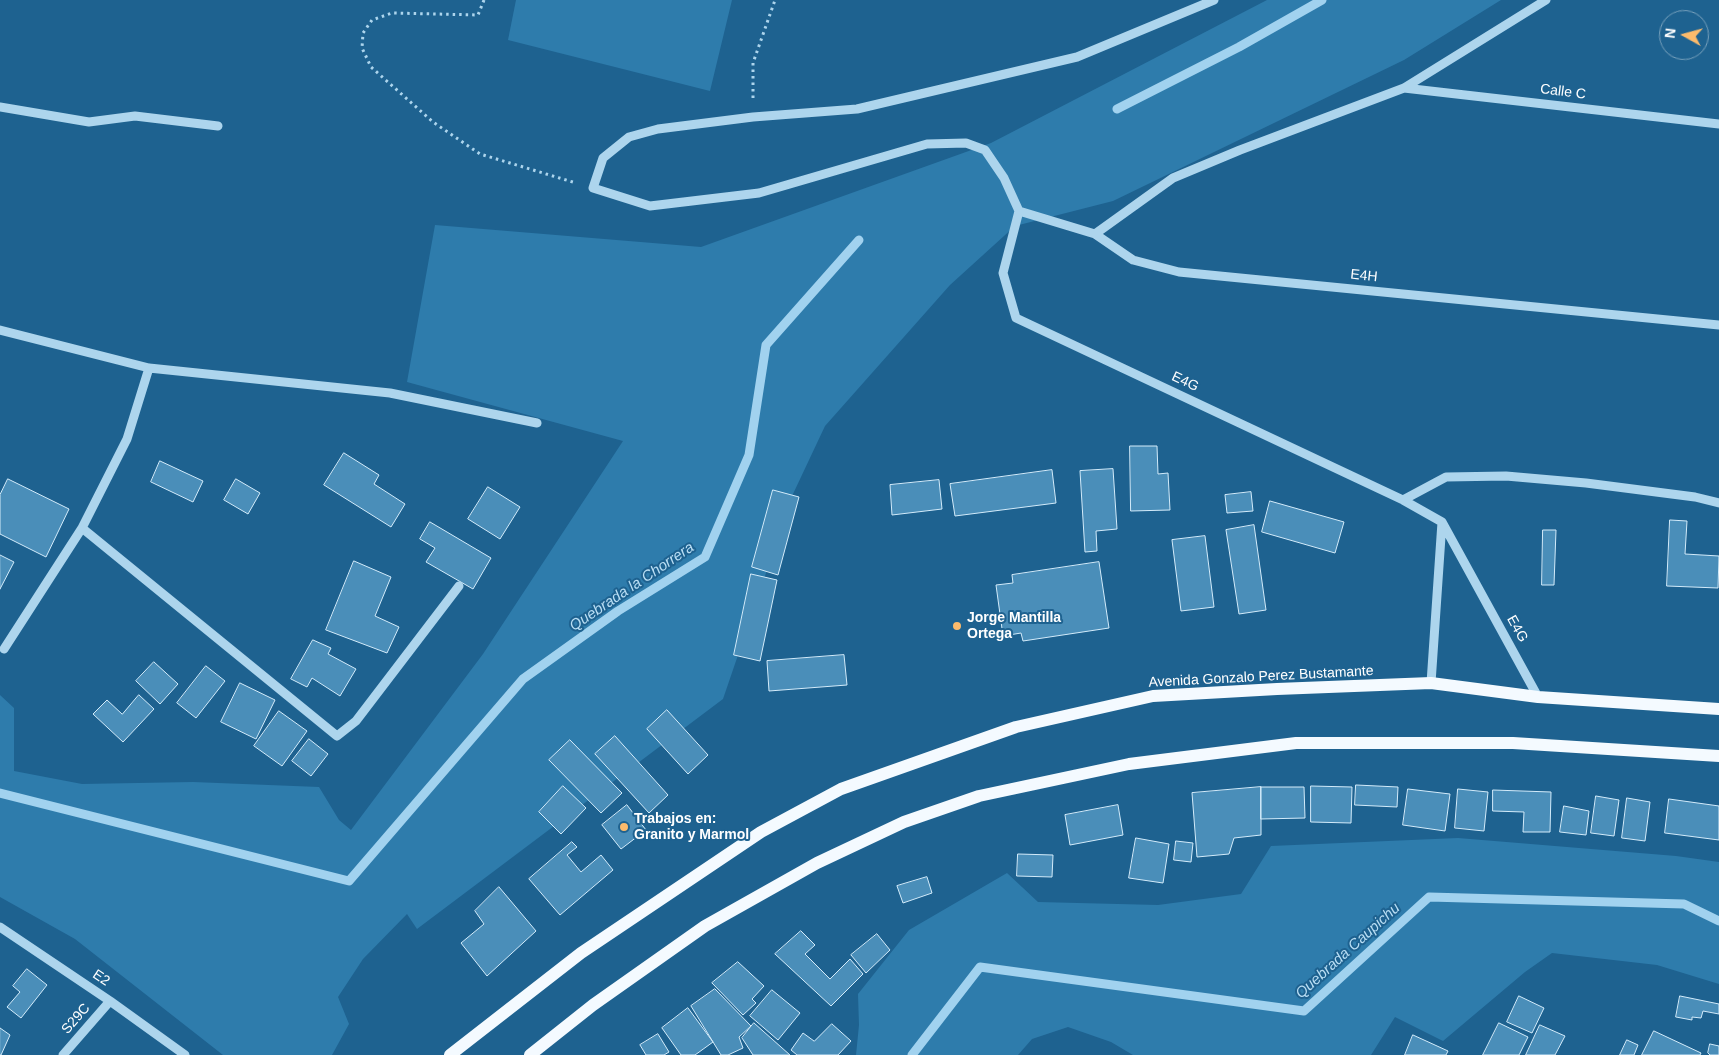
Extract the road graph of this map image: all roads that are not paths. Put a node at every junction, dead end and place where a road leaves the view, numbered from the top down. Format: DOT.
graph roads {
  1 [pos="1214,0"];
  2 [pos="1546,0"];
  3 [pos="1404,88"];
  4 [pos="0,107"];
  5 [pos="1719,124"];
  6 [pos="218,126"];
  7 [pos="1019,211"];
  8 [pos="1095,234"];
  9 [pos="1719,325"];
  10 [pos="0,330"];
  11 [pos="149,368"];
  12 [pos="537,423"];
  13 [pos="1403,500"];
  14 [pos="1719,503"];
  15 [pos="1442,522"];
  16 [pos="82,528"];
  17 [pos="459,586"];
  18 [pos="4,649"];
  19 [pos="1431,683"];
  20 [pos="1538,697"];
  21 [pos="1719,709"];
  22 [pos="1719,756"];
  23 [pos="0,927"];
  24 [pos="110,1001"];
  25 [pos="63,1055"];
  26 [pos="185,1055"];
  27 [pos="450,1055"];
  28 [pos="530,1055"];
  1 -- 7 [label="street"];
  2 -- 3 [label="street"];
  3 -- 5 [label="street, Calle C"];
  3 -- 8 [label="street"];
  4 -- 6 [label="street"];
  7 -- 8 [label="street, E4H"];
  7 -- 13 [label="street, E4G"];
  8 -- 9 [label="street, E4H"];
  10 -- 11 [label="street"];
  11 -- 12 [label="street"];
  11 -- 16 [label="street"];
  13 -- 14 [label="street"];
  13 -- 15 [label="street, E4G"];
  15 -- 19 [label="street"];
  15 -- 20 [label="street, E4G"];
  16 -- 17 [label="street"];
  16 -- 18 [label="street"];
  19 -- 20 [label="main road, Avenida Gonzalo Perez Bustamante"];
  19 -- 27 [label="main road, Avenida Gonzalo Perez Bustamante"];
  20 -- 21 [label="main road, Avenida Gonzalo Perez Bustamante"];
  22 -- 28 [label="main road"];
  23 -- 24 [label="street, E2"];
  24 -- 25 [label="street, S29C"];
  24 -- 26 [label="street, E2"];
}
